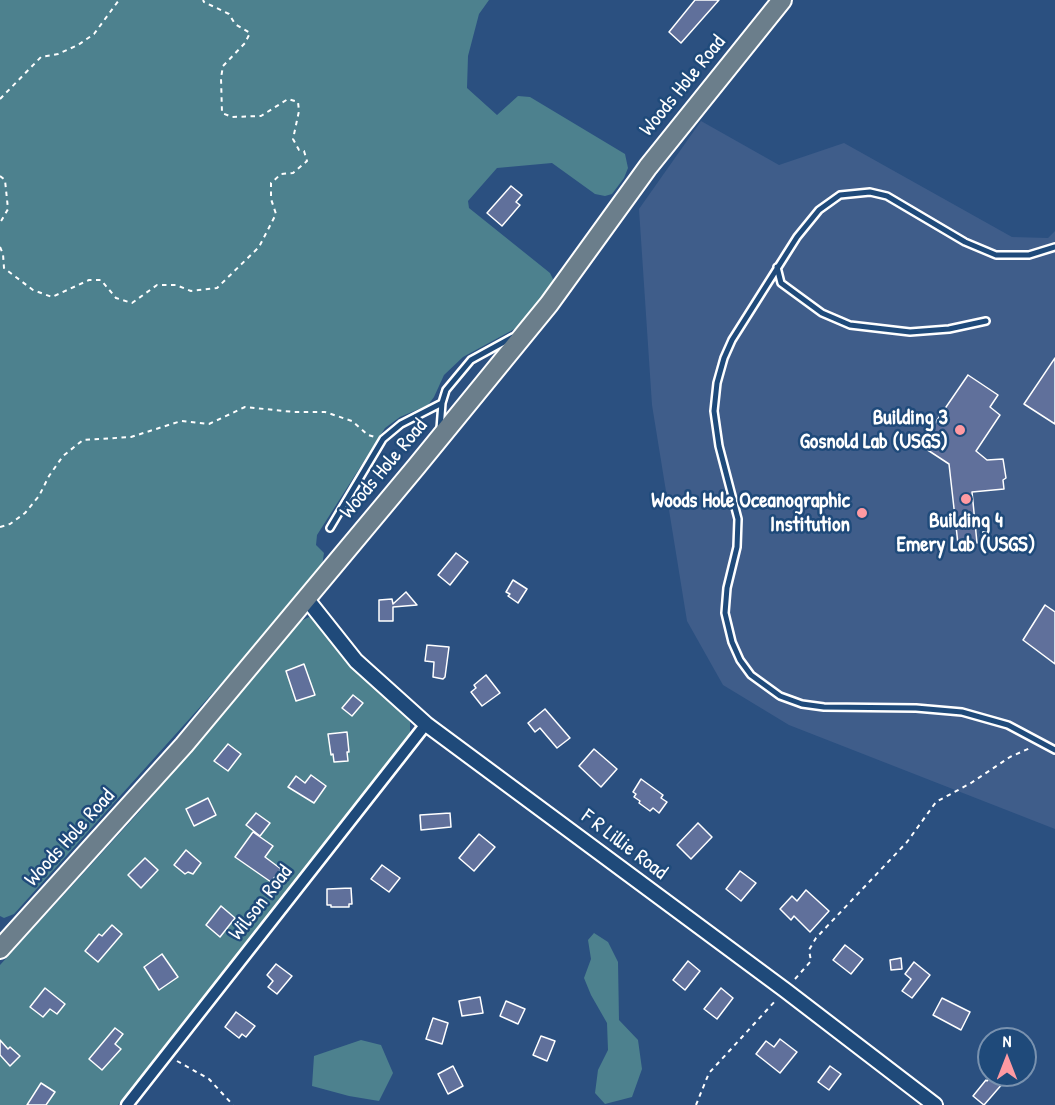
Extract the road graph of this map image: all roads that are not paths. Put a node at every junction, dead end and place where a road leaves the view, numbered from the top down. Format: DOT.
graph roads {
  1 [pos="782,0"];
  2 [pos="1055,247"];
  3 [pos="777,267"];
  4 [pos="986,321"];
  5 [pos="530,327"];
  6 [pos="442,403"];
  7 [pos="440,438"];
  8 [pos="330,528"];
  9 [pos="306,598"];
  10 [pos="426,724"];
  11 [pos="1055,750"];
  12 [pos="0,949"];
  13 [pos="127,1105"];
  14 [pos="935,1105"];
  1 -- 5 [label="highway, Woods Hole Road"];
  2 -- 3 [label="lane"];
  3 -- 4 [label="lane"];
  3 -- 11 [label="lane"];
  5 -- 6 [label="lane"];
  5 -- 7 [label="highway, Woods Hole Road"];
  6 -- 7 [label="lane"];
  6 -- 8 [label="lane"];
  7 -- 9 [label="highway, Woods Hole Road"];
  9 -- 10 [label="street, F R Lillie Road"];
  9 -- 12 [label="highway, Woods Hole Road"];
  10 -- 13 [label="street, Wilson Road"];
  10 -- 14 [label="street, F R Lillie Road"];
}
